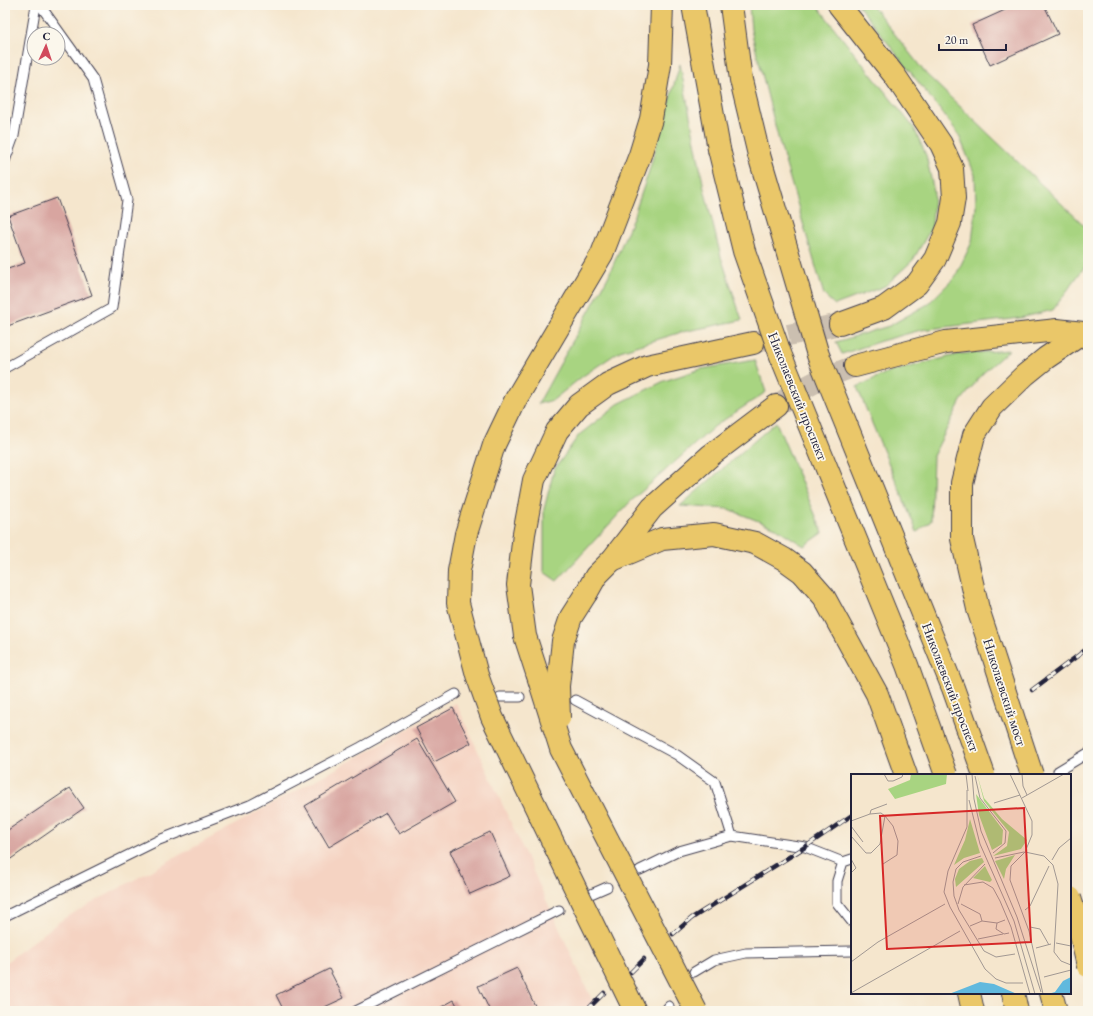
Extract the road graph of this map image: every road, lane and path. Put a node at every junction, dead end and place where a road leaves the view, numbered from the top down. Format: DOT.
graph roads {
  1 [pos="36,5"];
  2 [pos="40,5"];
  3 [pos="662,5"];
  4 [pos="693,5"];
  5 [pos="731,5"];
  6 [pos="839,5"];
  7 [pos="5,161"];
  8 [pos="840,324"];
  9 [pos="1085,333"];
  10 [pos="753,343"];
  11 [pos="855,366"];
  12 [pos="5,368"];
  13 [pos="776,406"];
  14 [pos="612,560"];
  15 [pos="456,694"];
  16 [pos="500,697"];
  17 [pos="520,697"];
  18 [pos="575,700"];
  19 [pos="561,749"];
  20 [pos="1088,753"];
  21 [pos="1058,771"];
  22 [pos="906,774"];
  23 [pos="946,774"];
  24 [pos="984,774"];
  25 [pos="1032,774"];
  26 [pos="732,836"];
  27 [pos="848,860"];
  28 [pos="640,870"];
  29 [pos="607,886"];
  30 [pos="591,894"];
  31 [pos="1071,901"];
  32 [pos="560,910"];
  33 [pos="5,916"];
  34 [pos="851,921"];
  35 [pos="851,951"];
  36 [pos="1088,966"];
  37 [pos="694,972"];
  38 [pos="969,994"];
  39 [pos="1013,994"];
  40 [pos="1051,994"];
  41 [pos="356,1011"];
  42 [pos="635,1011"];
  43 [pos="696,1011"];
  44 [pos="973,1011"];
  45 [pos="1017,1011"];
  46 [pos="1056,1011"];
  1 -- 7 [label="lane"];
  2 -- 12 [label="lane"];
  3 -- 42 [label="main road, bridge"];
  4 -- 23 [label="main road, Николаевский проспект, bridge"];
  5 -- 24 [label="main road, Николаевский проспект, bridge"];
  6 -- 8 [label="main road"];
  9 -- 11 [label="main road"];
  9 -- 25 [label="main road, Николаевский мост, bridge"];
  10 -- 19 [label="main road, bridge"];
  13 -- 14 [label="main road"];
  14 -- 19 [label="main road, bridge"];
  14 -- 22 [label="main road"];
  15 -- 33 [label="lane"];
  16 -- 17 [label="lane"];
  18 -- 26 [label="lane"];
  19 -- 43 [label="main road, bridge"];
  20 -- 21 [label="lane"];
  26 -- 27 [label="lane"];
  26 -- 28 [label="lane"];
  27 -- 34 [label="lane"];
  29 -- 30 [label="lane"];
  31 -- 36 [label="main road, bridge"];
  32 -- 41 [label="lane"];
  35 -- 37 [label="lane"];
  38 -- 44 [label="main road"];
  39 -- 45 [label="main road"];
  40 -- 46 [label="main road"];
}
